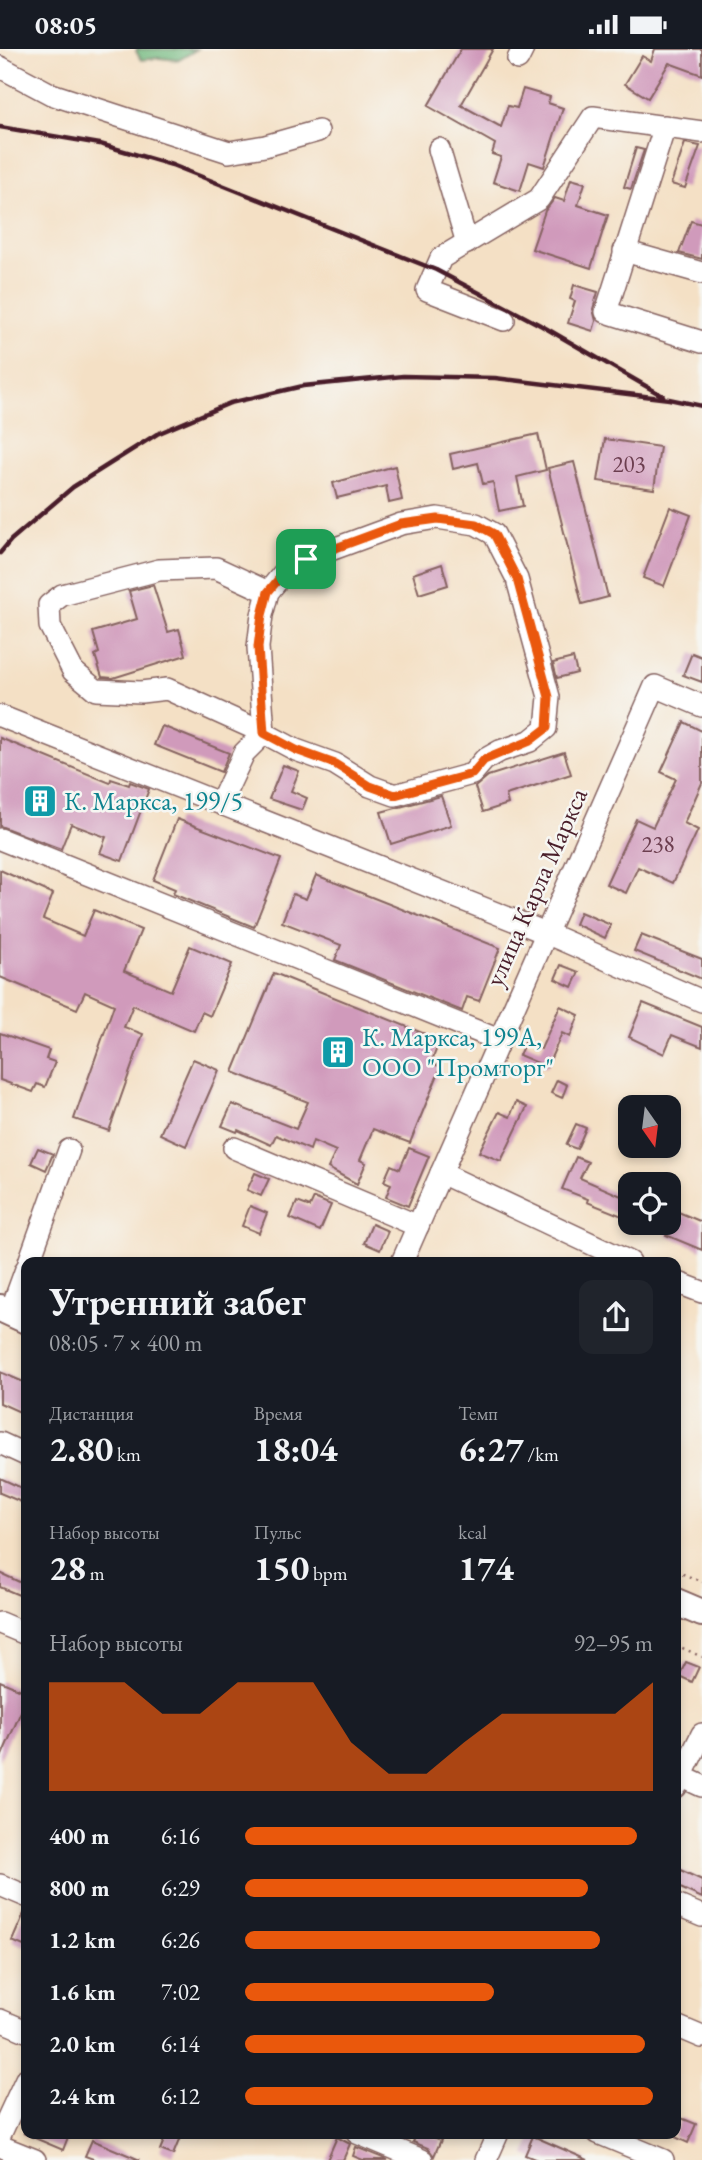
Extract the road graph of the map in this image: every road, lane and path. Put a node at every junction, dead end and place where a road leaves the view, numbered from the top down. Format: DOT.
graph roads {
  1 [pos="0,67"];
  2 [pos="664,126"];
  3 [pos="318,131"];
  4 [pos="702,132"];
  5 [pos="439,149"];
  6 [pos="467,243"];
  7 [pos="624,251"];
  8 [pos="702,273"];
  9 [pos="504,320"];
  10 [pos="702,342"];
  11 [pos="268,592"];
  12 [pos="702,706"];
  13 [pos="0,716"];
  14 [pos="264,733"];
  15 [pos="221,802"];
  16 [pos="0,839"];
  17 [pos="546,933"];
  18 [pos="702,1001"];
  19 [pos="499,1040"];
  20 [pos="234,1148"];
  21 [pos="69,1150"];
  22 [pos="441,1173"];
  23 [pos="418,1226"];
  24 [pos="31,1257"];
  25 [pos="404,1257"];
  26 [pos="619,1257"];
  27 [pos="681,1284"];
  28 [pos="21,1285"];
  29 [pos="702,1292"];
  30 [pos="12,1313"];
  31 [pos="0,1443"];
  32 [pos="21,1453"];
  33 [pos="681,1573"];
  34 [pos="702,1582"];
  35 [pos="681,1604"];
  36 [pos="702,1613"];
  37 [pos="0,1623"];
  38 [pos="21,1632"];
  39 [pos="681,1647"];
  40 [pos="702,1657"];
  41 [pos="702,1734"];
  42 [pos="681,1772"];
  43 [pos="681,1780"];
  44 [pos="702,1786"];
  45 [pos="0,1885"];
  46 [pos="21,1894"];
  47 [pos="681,1907"];
  48 [pos="702,1916"];
  49 [pos="0,2020"];
  50 [pos="681,2028"];
  51 [pos="21,2029"];
  52 [pos="702,2037"];
  53 [pos="21,2090"];
  54 [pos="0,2136"];
  55 [pos="371,2139"];
  56 [pos="495,2139"];
  57 [pos="612,2139"];
  58 [pos="0,2146"];
  59 [pos="35,2160"];
  60 [pos="422,2160"];
  61 [pos="486,2160"];
  62 [pos="663,2160"];
  1 -- 3 [label="street"];
  2 -- 4 [label="street"];
  2 -- 6 [label="street"];
  2 -- 7 [label="street"];
  5 -- 6 [label="street"];
  6 -- 9 [label="street"];
  7 -- 8 [label="street"];
  7 -- 10 [label="street"];
  11 -- 14 [label="street"];
  11 -- 14 [label="street"];
  11 -- 14 [label="street"];
  12 -- 17 [label="street, улица Карла Маркса"];
  13 -- 15 [label="street"];
  14 -- 15 [label="street"];
  15 -- 17 [label="street"];
  16 -- 19 [label="street"];
  17 -- 18 [label="street"];
  17 -- 19 [label="street, улица Карла Маркса"];
  19 -- 22 [label="street, улица Карла Маркса"];
  20 -- 23 [label="street"];
  21 -- 24 [label="street"];
  22 -- 23 [label="street, улица Карла Маркса"];
  22 -- 26 [label="street"];
  23 -- 25 [label="street, улица Карла Маркса"];
  27 -- 29 [label="street"];
  28 -- 30 [label="street"];
  31 -- 32 [label="street"];
  33 -- 34 [label="path"];
  35 -- 36 [label="main road"];
  37 -- 38 [label="street"];
  39 -- 40 [label="path"];
  41 -- 42 [label="street"];
  43 -- 44 [label="street"];
  45 -- 46 [label="street"];
  47 -- 48 [label="street"];
  49 -- 51 [label="street"];
  50 -- 52 [label="street"];
  53 -- 54 [label="street"];
  55 -- 60 [label="street"];
  56 -- 61 [label="street"];
  57 -- 62 [label="street"];
  58 -- 59 [label="street"];
}
